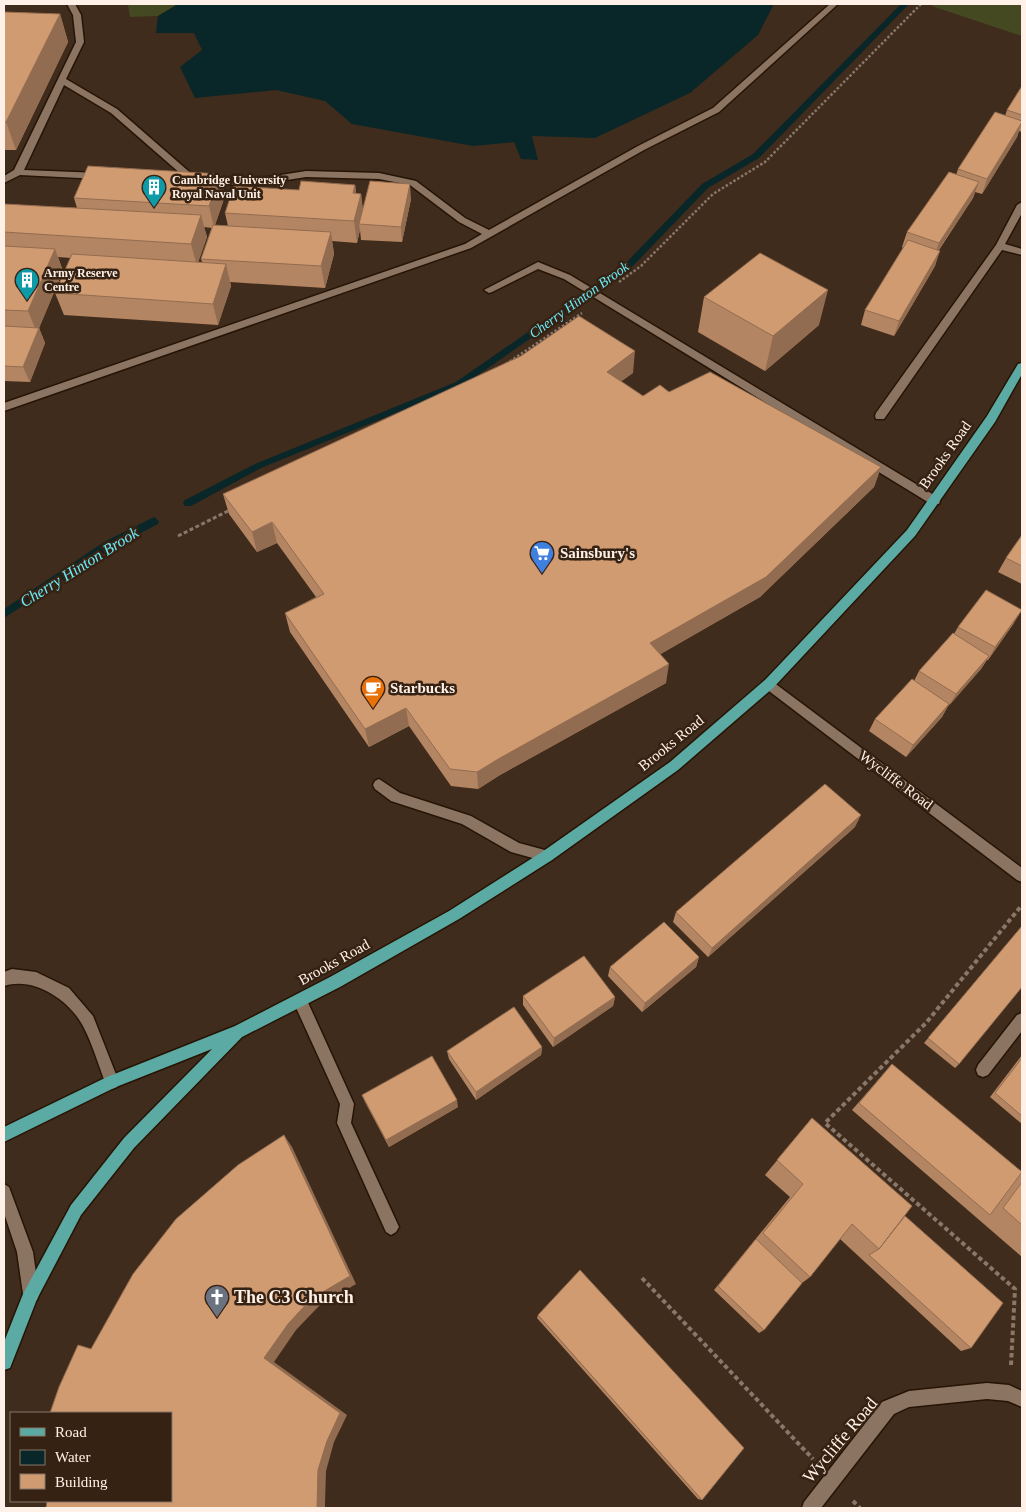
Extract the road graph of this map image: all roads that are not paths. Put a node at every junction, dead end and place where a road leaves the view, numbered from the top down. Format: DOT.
graph roads {
  1 [pos="71,4"];
  2 [pos="834,4"];
  3 [pos="62,80"];
  4 [pos="18,172"];
  5 [pos="115,176"];
  6 [pos="173,178"];
  7 [pos="192,179"];
  8 [pos="4,180"];
  9 [pos="1022,205"];
  10 [pos="488,234"];
  11 [pos="1000,246"];
  12 [pos="1022,252"];
  13 [pos="489,290"];
  14 [pos="1022,366"];
  15 [pos="4,407"];
  16 [pos="880,416"];
  17 [pos="935,501"];
  18 [pos="769,684"];
  19 [pos="379,785"];
  20 [pos="547,856"];
  21 [pos="1022,876"];
  22 [pos="4,979"];
  23 [pos="300,1001"];
  24 [pos="1022,1020"];
  25 [pos="240,1031"];
  26 [pos="983,1070"];
  27 [pos="112,1082"];
  28 [pos="4,1135"];
  29 [pos="4,1192"];
  30 [pos="391,1227"];
  31 [pos="31,1294"];
  32 [pos="4,1362"];
  33 [pos="1016,1396"];
  34 [pos="810,1508"];
  1 -- 3 [label="street"];
  2 -- 10 [label="street"];
  3 -- 4 [label="street"];
  3 -- 7 [label="street"];
  4 -- 5 [label="street"];
  4 -- 8 [label="street"];
  6 -- 7 [label="street"];
  7 -- 10 [label="street"];
  9 -- 11 [label="street"];
  10 -- 15 [label="street"];
  11 -- 12 [label="street"];
  11 -- 16 [label="street"];
  13 -- 17 [label="street"];
  14 -- 17 [label="main road, Brooks Road"];
  17 -- 18 [label="main road, Brooks Road"];
  18 -- 20 [label="main road, Brooks Road"];
  18 -- 21 [label="street, Wycliffe Road"];
  19 -- 20 [label="street"];
  20 -- 23 [label="main road, Brooks Road"];
  22 -- 27 [label="street"];
  23 -- 25 [label="main road, Brooks Road"];
  23 -- 30 [label="street"];
  24 -- 26 [label="street"];
  25 -- 27 [label="main road, Brooks Road"];
  25 -- 31 [label="main road, Brooks Road"];
  27 -- 28 [label="main road, Brooks Road"];
  29 -- 31 [label="street"];
  31 -- 32 [label="main road, Brooks Road"];
  33 -- 34 [label="street, Wycliffe Road"];
}
